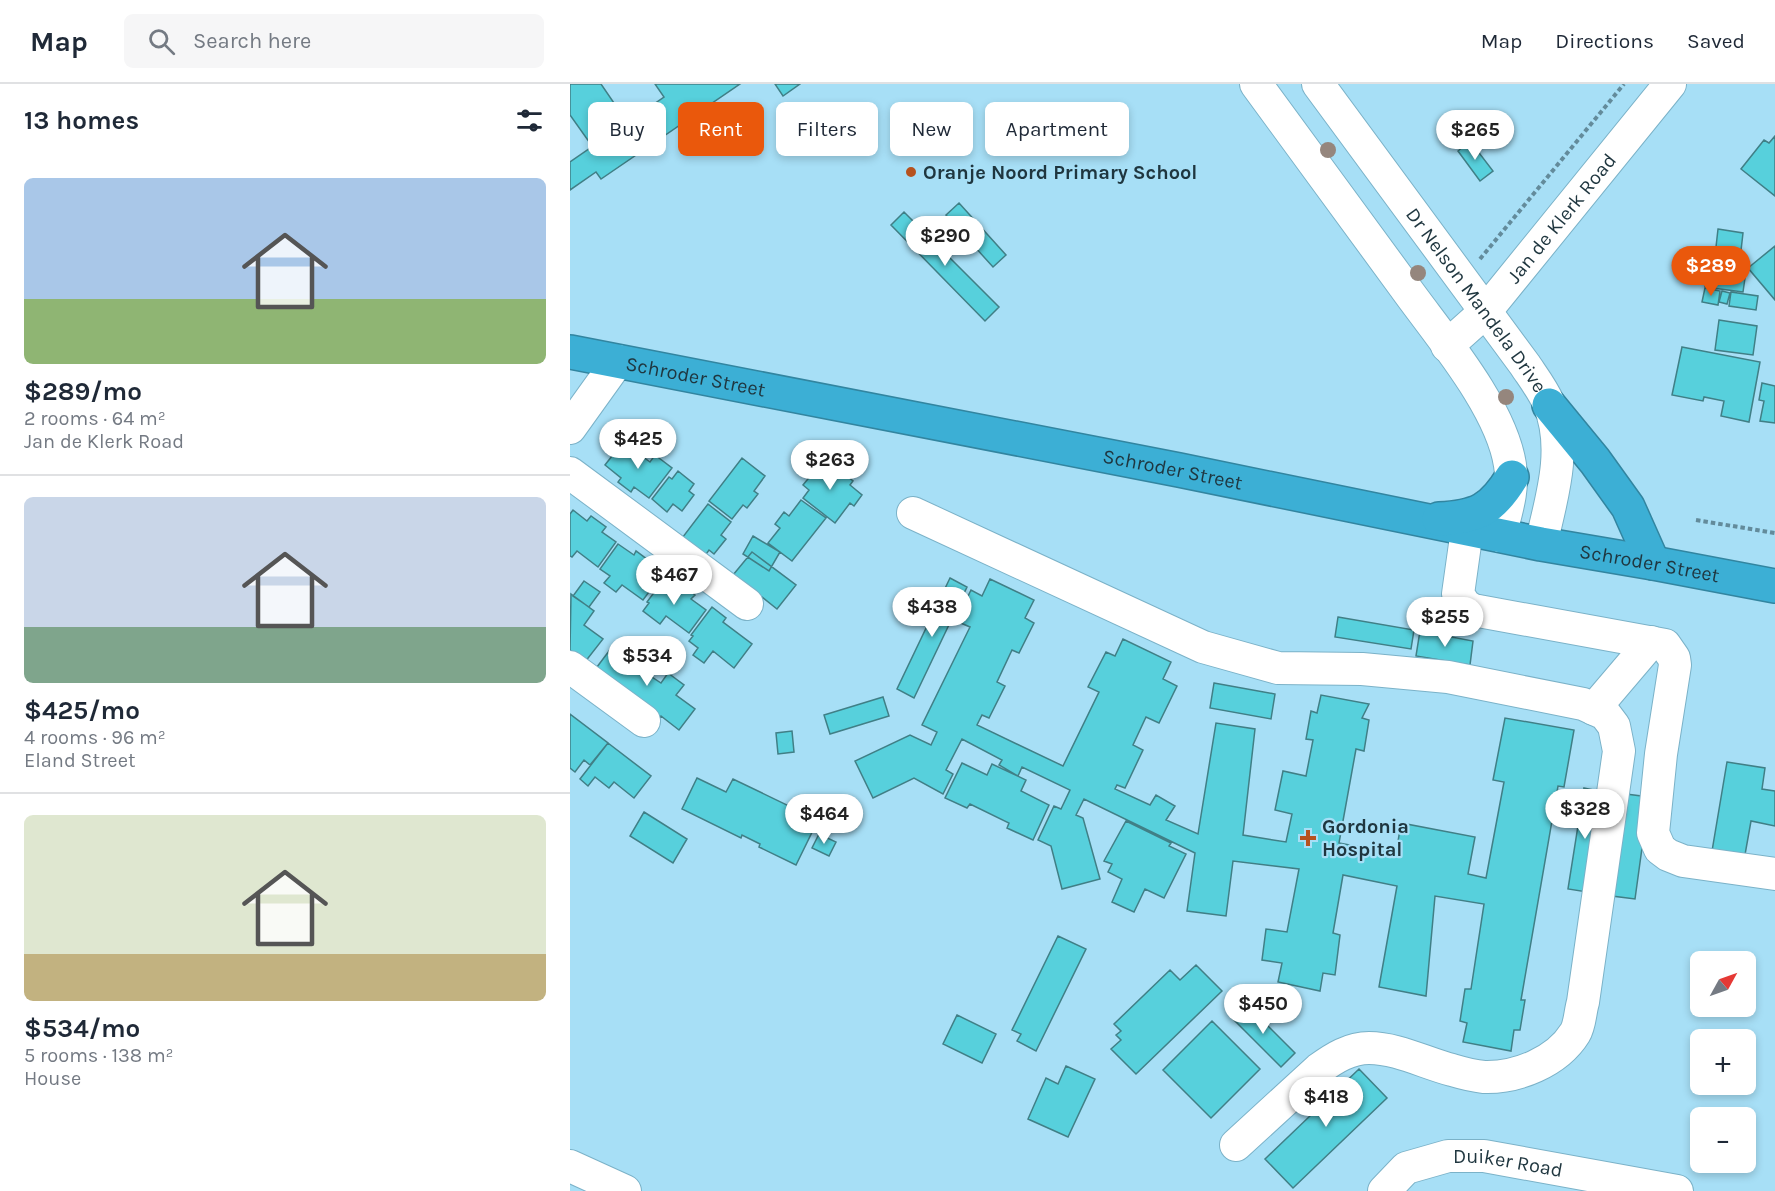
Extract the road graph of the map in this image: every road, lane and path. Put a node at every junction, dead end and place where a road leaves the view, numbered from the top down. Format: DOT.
graph roads {
  1 [pos="1256,84"];
  2 [pos="1318,84"];
  3 [pos="1624,84"];
  4 [pos="1670,84"];
  5 [pos="1478,261"];
  6 [pos="1485,312"];
  7 [pos="1447,346"];
  8 [pos="570,352"];
  9 [pos="618,361"];
  10 [pos="1549,405"];
  11 [pos="570,428"];
  12 [pos="570,473"];
  13 [pos="1512,477"];
  14 [pos="913,513"];
  15 [pos="1696,520"];
  16 [pos="1419,521"];
  17 [pos="1467,530"];
  18 [pos="1775,533"];
  19 [pos="1500,536"];
  20 [pos="1541,544"];
  21 [pos="1653,563"];
  22 [pos="1775,586"];
  23 [pos="747,604"];
  24 [pos="1651,642"];
  25 [pos="570,667"];
  26 [pos="1594,709"];
  27 [pos="644,721"];
  28 [pos="1775,874"];
  29 [pos="1236,1145"];
  30 [pos="570,1166"];
  31 [pos="625,1191"];
  32 [pos="1384,1191"];
  33 [pos="1677,1191"];
  1 -- 7 [label="street"];
  2 -- 6 [label="street, Dr Nelson Mandela Drive"];
  3 -- 5 [label="path"];
  4 -- 6 [label="street, Jan de Klerk Road"];
  6 -- 7 [label="street, Jan de Klerk Road"];
  6 -- 10 [label="street, Dr Nelson Mandela Drive"];
  7 -- 13 [label="street"];
  8 -- 9 [label="highway, Schroder Street"];
  9 -- 11 [label="street"];
  9 -- 16 [label="highway, Schroder Street"];
  10 -- 20 [label="street, Dr Nelson Mandela Drive"];
  10 -- 21 [label="highway"];
  12 -- 23 [label="street"];
  13 -- 16 [label="highway"];
  13 -- 19 [label="street"];
  14 -- 26 [label="street"];
  15 -- 18 [label="path"];
  16 -- 17 [label="highway, Schroder Street"];
  17 -- 19 [label="highway, Schroder Street"];
  17 -- 24 [label="street"];
  19 -- 20 [label="highway, Schroder Street"];
  20 -- 21 [label="highway, Schroder Street"];
  21 -- 22 [label="highway, Schroder Street"];
  24 -- 26 [label="street"];
  24 -- 28 [label="street"];
  25 -- 27 [label="street"];
  26 -- 29 [label="street"];
  30 -- 31 [label="street"];
  32 -- 33 [label="street, Duiker Road"];
}
